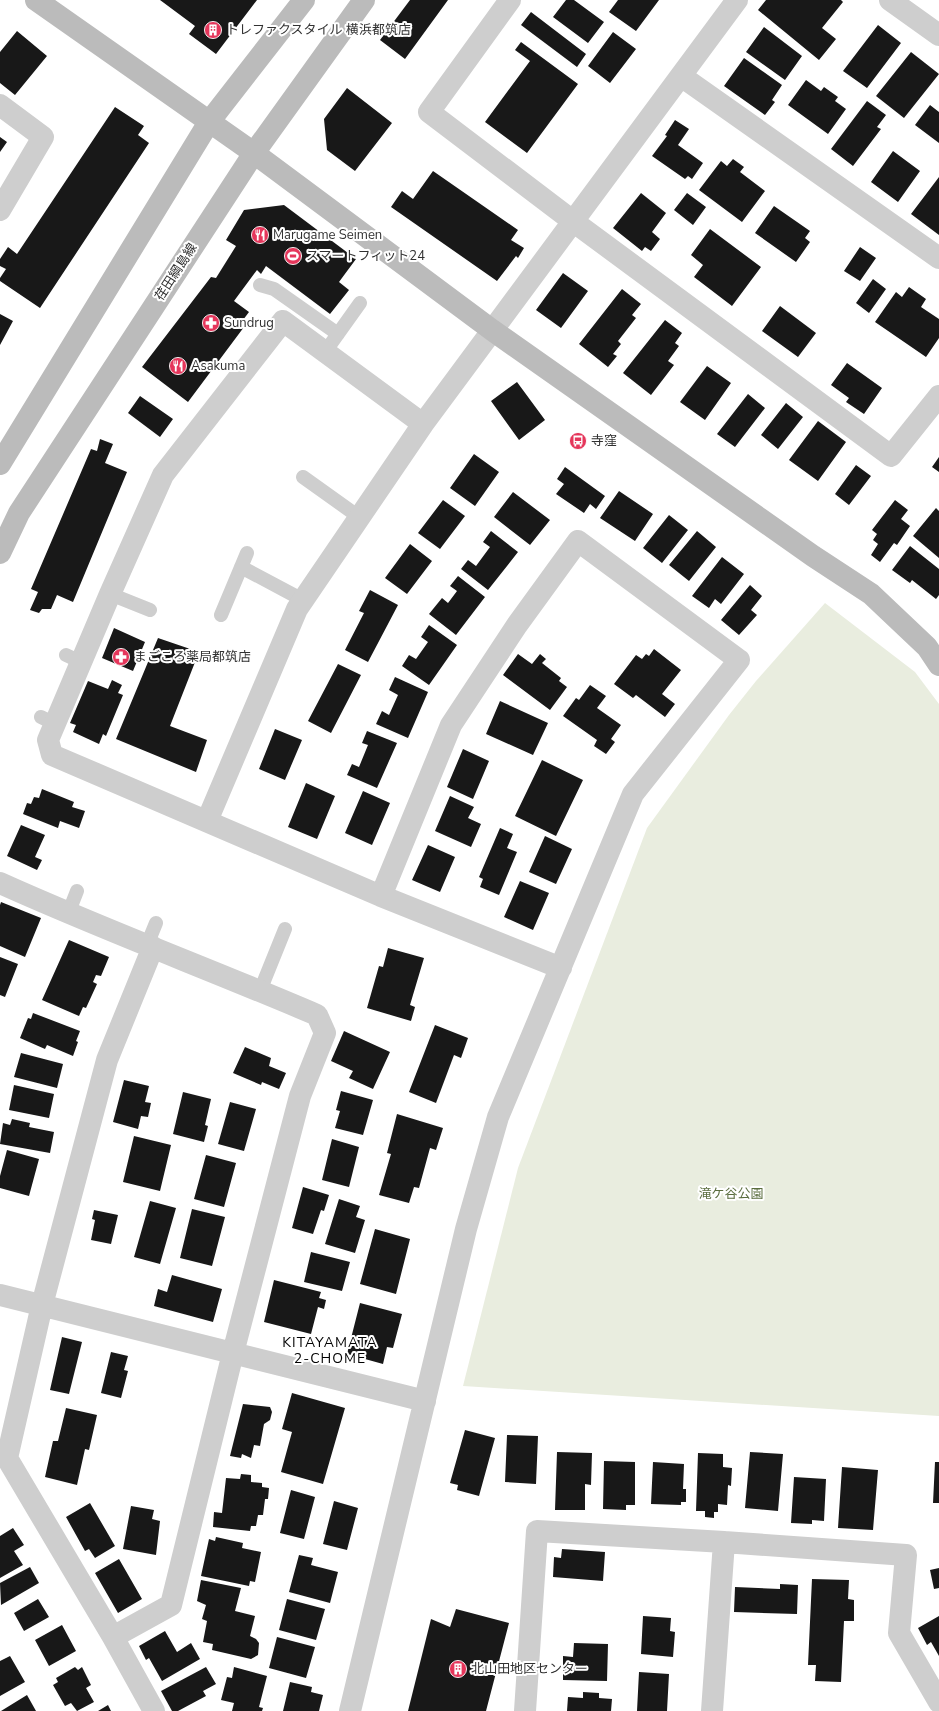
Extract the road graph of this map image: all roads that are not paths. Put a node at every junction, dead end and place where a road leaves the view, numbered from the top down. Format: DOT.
graph roads {
  1 [pos="36,0"];
  2 [pos="304,0"];
  3 [pos="364,0"];
  4 [pos="510,0"];
  5 [pos="737,0"];
  6 [pos="890,0"];
  7 [pos="939,35"];
  8 [pos="681,76"];
  9 [pos="0,105"];
  10 [pos="209,122"];
  11 [pos="254,153"];
  12 [pos="0,210"];
  13 [pos="574,222"];
  14 [pos="939,258"];
  15 [pos="260,285"];
  16 [pos="360,304"];
  17 [pos="492,330"];
  18 [pos="338,334"];
  19 [pos="325,352"];
  20 [pos="939,396"];
  21 [pos="423,424"];
  22 [pos="0,464"];
  23 [pos="302,478"];
  24 [pos="359,518"];
  25 [pos="0,552"];
  26 [pos="247,553"];
  27 [pos="241,567"];
  28 [pos="110,594"];
  29 [pos="303,600"];
  30 [pos="150,610"];
  31 [pos="222,615"];
  32 [pos="939,665"];
  33 [pos="207,821"];
  34 [pos="0,883"];
  35 [pos="77,891"];
  36 [pos="381,896"];
  37 [pos="68,914"];
  38 [pos="156,923"];
  39 [pos="285,929"];
  40 [pos="150,946"];
  41 [pos="561,968"];
  42 [pos="260,991"];
  43 [pos="0,1294"];
  44 [pos="42,1305"];
  45 [pos="233,1354"];
  46 [pos="425,1401"];
  47 [pos="724,1542"];
  48 [pos="113,1638"];
  49 [pos="939,1702"];
  50 [pos="154,1711"];
  51 [pos="350,1711"];
  52 [pos="525,1711"];
  53 [pos="712,1711"];
  1 -- 10 [label="main road"];
  2 -- 10 [label="main road"];
  3 -- 11 [label="main road, 荏田綱島線"];
  4 -- 13 [label="street"];
  5 -- 8 [label="street"];
  6 -- 7 [label="street"];
  8 -- 13 [label="street"];
  8 -- 14 [label="street"];
  9 -- 12 [label="street"];
  10 -- 11 [label="main road"];
  10 -- 22 [label="main road"];
  11 -- 17 [label="main road"];
  11 -- 25 [label="main road, 荏田綱島線"];
  13 -- 17 [label="street"];
  13 -- 20 [label="street"];
  15 -- 18 [label="lane"];
  16 -- 18 [label="lane"];
  17 -- 21 [label="street"];
  17 -- 32 [label="main road"];
  18 -- 19 [label="lane"];
  19 -- 21 [label="street"];
  19 -- 28 [label="street"];
  21 -- 24 [label="street"];
  23 -- 24 [label="lane"];
  24 -- 29 [label="street"];
  26 -- 27 [label="lane"];
  27 -- 29 [label="lane"];
  27 -- 31 [label="lane"];
  28 -- 30 [label="lane"];
  28 -- 33 [label="street"];
  29 -- 33 [label="street"];
  33 -- 36 [label="street"];
  34 -- 37 [label="street"];
  35 -- 37 [label="lane"];
  36 -- 41 [label="street"];
  36 -- 41 [label="street"];
  37 -- 40 [label="street"];
  38 -- 40 [label="lane"];
  39 -- 42 [label="lane"];
  40 -- 42 [label="street"];
  40 -- 44 [label="street"];
  41 -- 46 [label="street"];
  42 -- 45 [label="street"];
  43 -- 44 [label="street"];
  44 -- 45 [label="street"];
  44 -- 48 [label="street"];
  45 -- 46 [label="street"];
  45 -- 48 [label="street"];
  46 -- 51 [label="street"];
  47 -- 49 [label="street"];
  47 -- 52 [label="street"];
  47 -- 53 [label="street"];
  48 -- 50 [label="street"];
}
